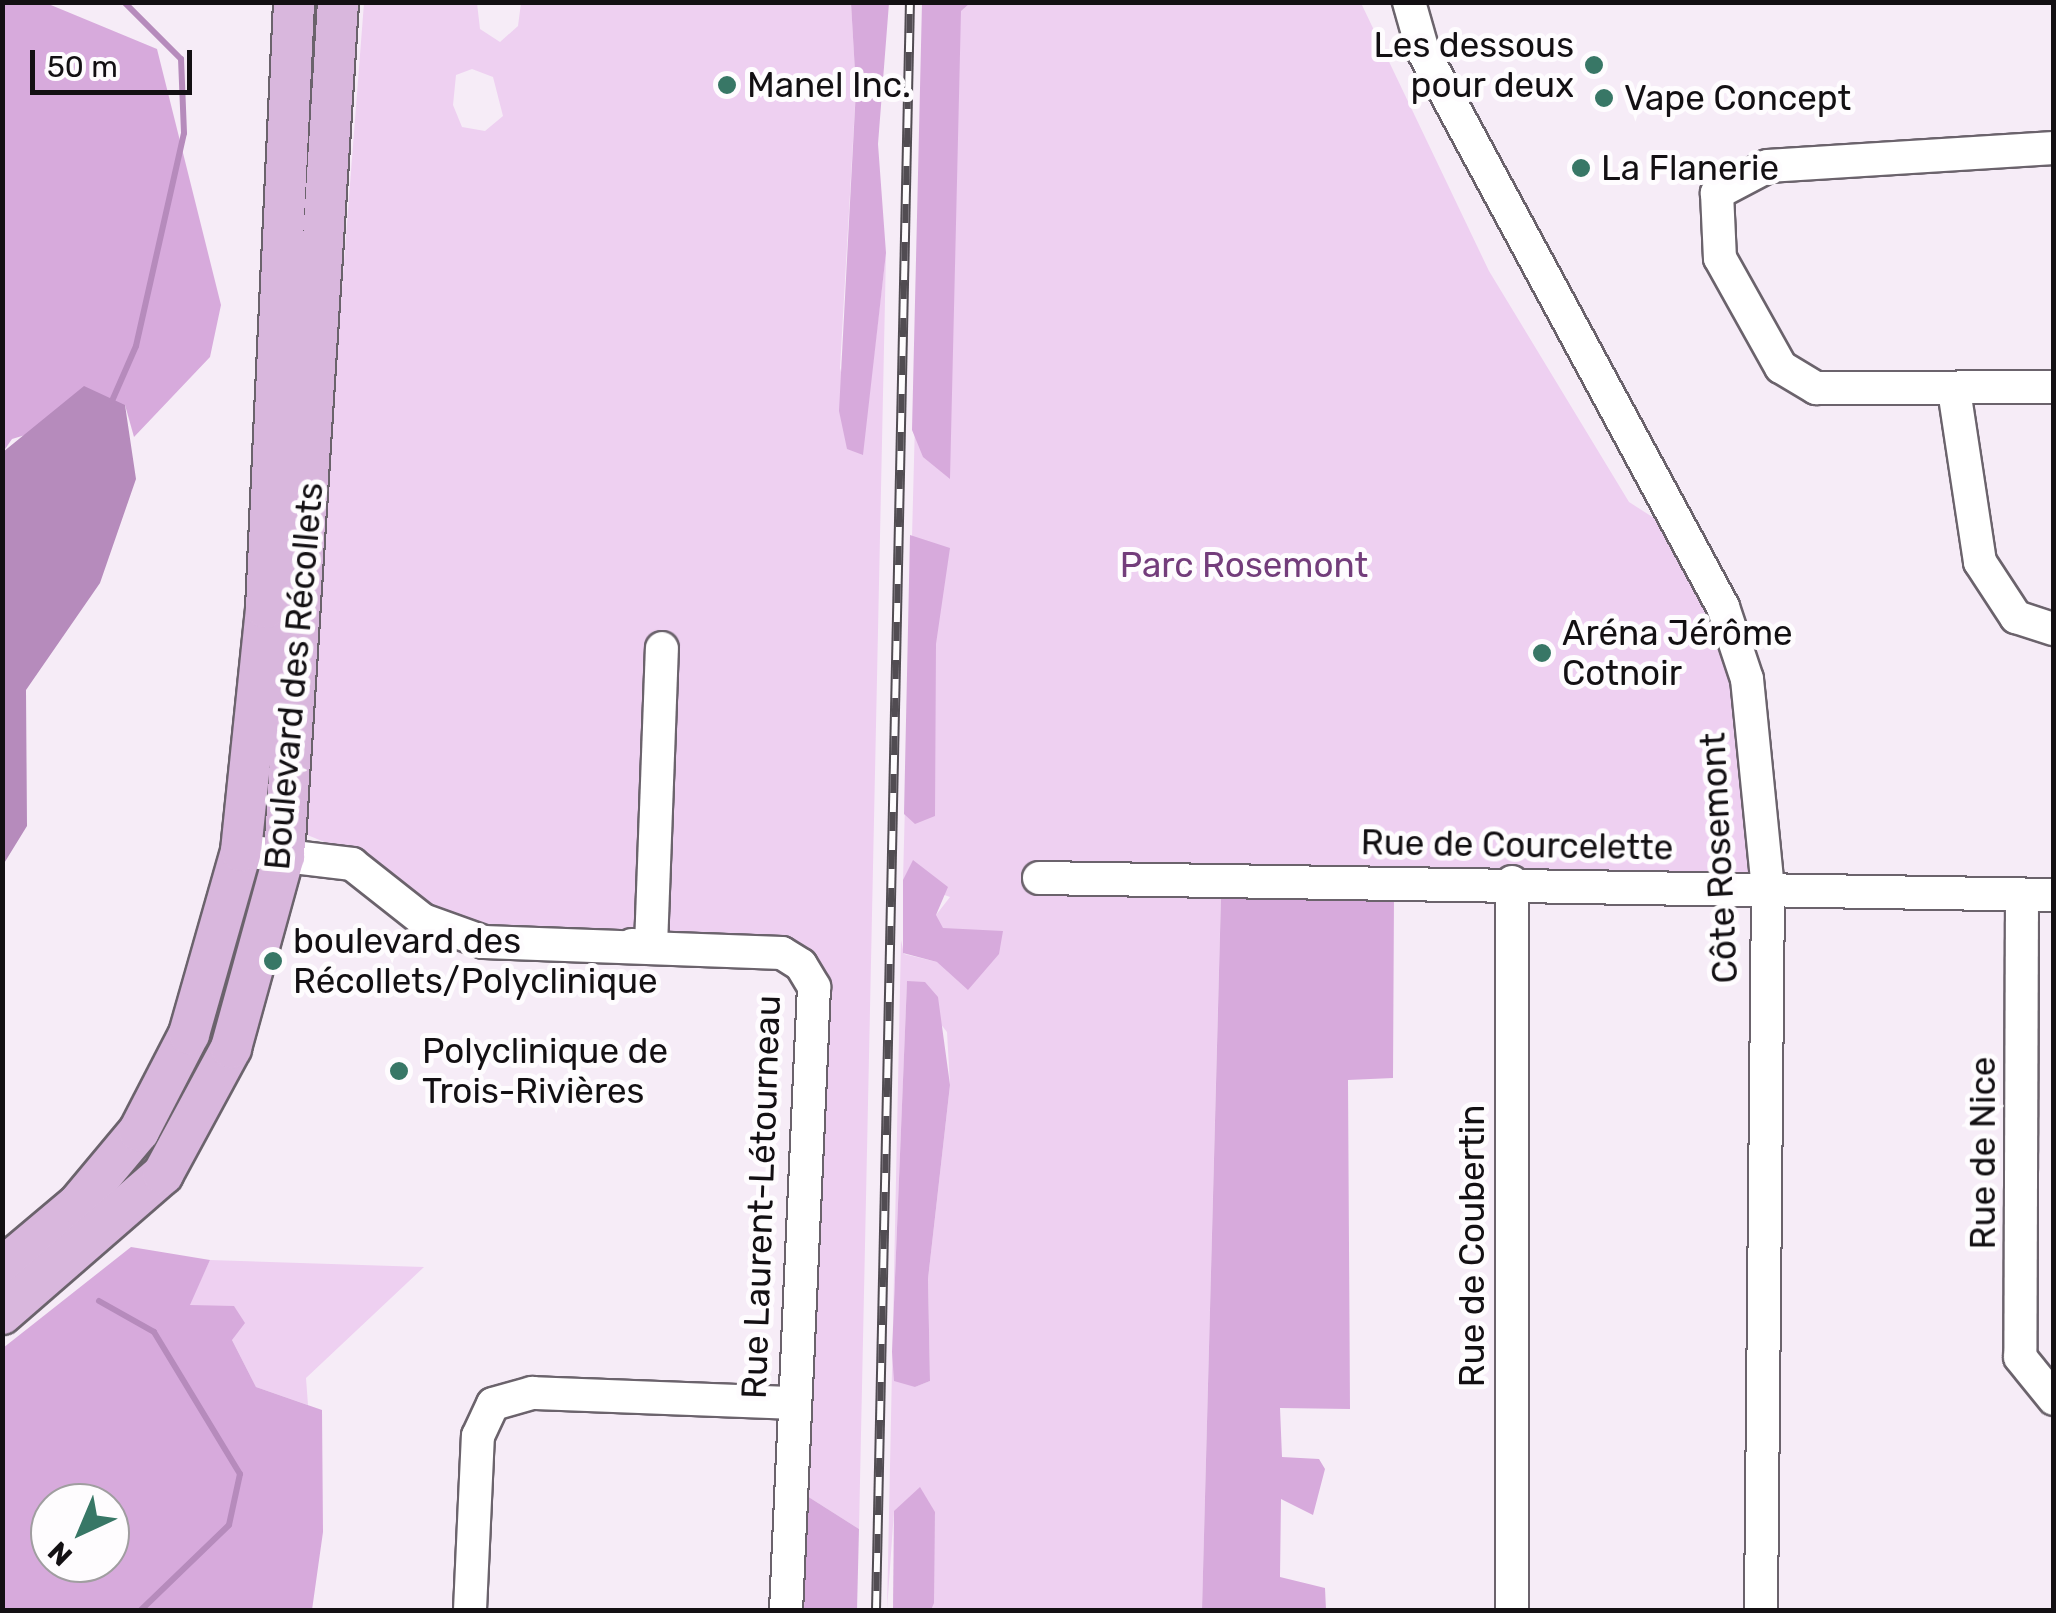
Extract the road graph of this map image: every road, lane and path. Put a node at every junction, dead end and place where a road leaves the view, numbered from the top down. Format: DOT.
graph roads {
  1 [pos="294,2"];
  2 [pos="338,2"];
  3 [pos="1409,2"];
  4 [pos="2054,148"];
  5 [pos="2054,387"];
  6 [pos="1954,390"];
  7 [pos="2054,630"];
  8 [pos="662,648"];
  9 [pos="241,851"];
  10 [pos="284,856"];
  11 [pos="1039,878"];
  12 [pos="1512,882"];
  13 [pos="1768,892"];
  14 [pos="2038,895"];
  15 [pos="637,945"];
  16 [pos="2039,1165"];
  17 [pos="2,1268"];
  18 [pos="2,1314"];
  19 [pos="2054,1399"];
  20 [pos="793,1403"];
  21 [pos="470,1610"];
  22 [pos="786,1610"];
  23 [pos="1512,1610"];
  24 [pos="1761,1610"];
  1 -- 9 [label="main road, Boulevard des Récollets"];
  2 -- 10 [label="main road, Boulevard des Récollets"];
  3 -- 13 [label="street, Côte Rosemont"];
  4 -- 6 [label="street"];
  5 -- 6 [label="street"];
  6 -- 7 [label="street"];
  8 -- 15 [label="street"];
  9 -- 10 [label="street"];
  9 -- 17 [label="main road, Boulevard des Récollets"];
  10 -- 15 [label="street, Rue Laurent-Létourneau"];
  10 -- 18 [label="main road, Boulevard des Récollets"];
  11 -- 12 [label="street, Rue de Courcelette"];
  12 -- 13 [label="street, Rue de Courcelette"];
  12 -- 23 [label="street, Rue de Coubertin"];
  13 -- 14 [label="street, Rue de Courcelette"];
  13 -- 24 [label="street, Côte Rosemont"];
  14 -- 16 [label="street, Rue de Nice"];
  15 -- 20 [label="street, Rue Laurent-Létourneau"];
  16 -- 19 [label="street, Rue de Nice"];
  20 -- 21 [label="street"];
  20 -- 22 [label="street, Rue Laurent-Létourneau"];
}
